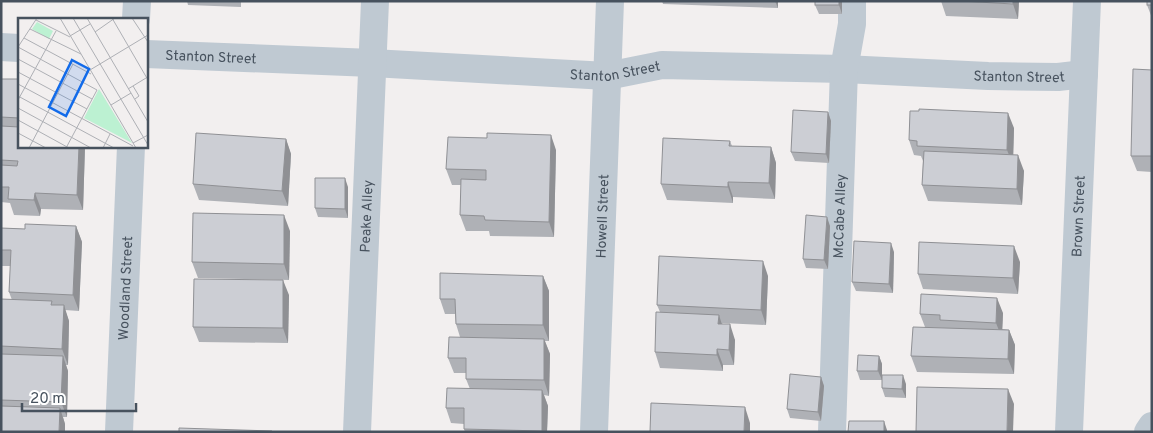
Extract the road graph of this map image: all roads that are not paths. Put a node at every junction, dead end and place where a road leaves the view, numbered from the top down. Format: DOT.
graph roads {
  1 [pos="137,1"];
  2 [pos="375,1"];
  3 [pos="610,1"];
  4 [pos="852,1"];
  5 [pos="1087,1"];
  6 [pos="136,18"];
  7 [pos="1,47"];
  8 [pos="18,48"];
  9 [pos="148,54"];
  10 [pos="372,63"];
  11 [pos="844,69"];
  12 [pos="1084,74"];
  13 [pos="607,76"];
  14 [pos="131,148"];
  15 [pos="1152,426"];
  16 [pos="119,432"];
  17 [pos="357,432"];
  18 [pos="594,432"];
  19 [pos="832,432"];
  20 [pos="1069,432"];
  21 [pos="1148,432"];
  1 -- 6 [label="street"];
  2 -- 10 [label="street, Peake Alley"];
  3 -- 13 [label="street, Howell Street"];
  4 -- 11 [label="street, McCabe Alley"];
  5 -- 12 [label="street, Brown Street"];
  7 -- 8 [label="street"];
  9 -- 10 [label="street, Stanton Street"];
  10 -- 13 [label="street, Stanton Street"];
  10 -- 17 [label="street, Peake Alley"];
  11 -- 12 [label="street, Stanton Street"];
  11 -- 13 [label="street, Stanton Street"];
  11 -- 19 [label="street, McCabe Alley"];
  12 -- 20 [label="street, Brown Street"];
  13 -- 18 [label="street, Howell Street"];
  14 -- 16 [label="street, Woodland Street"];
  15 -- 21 [label="street"];
}
